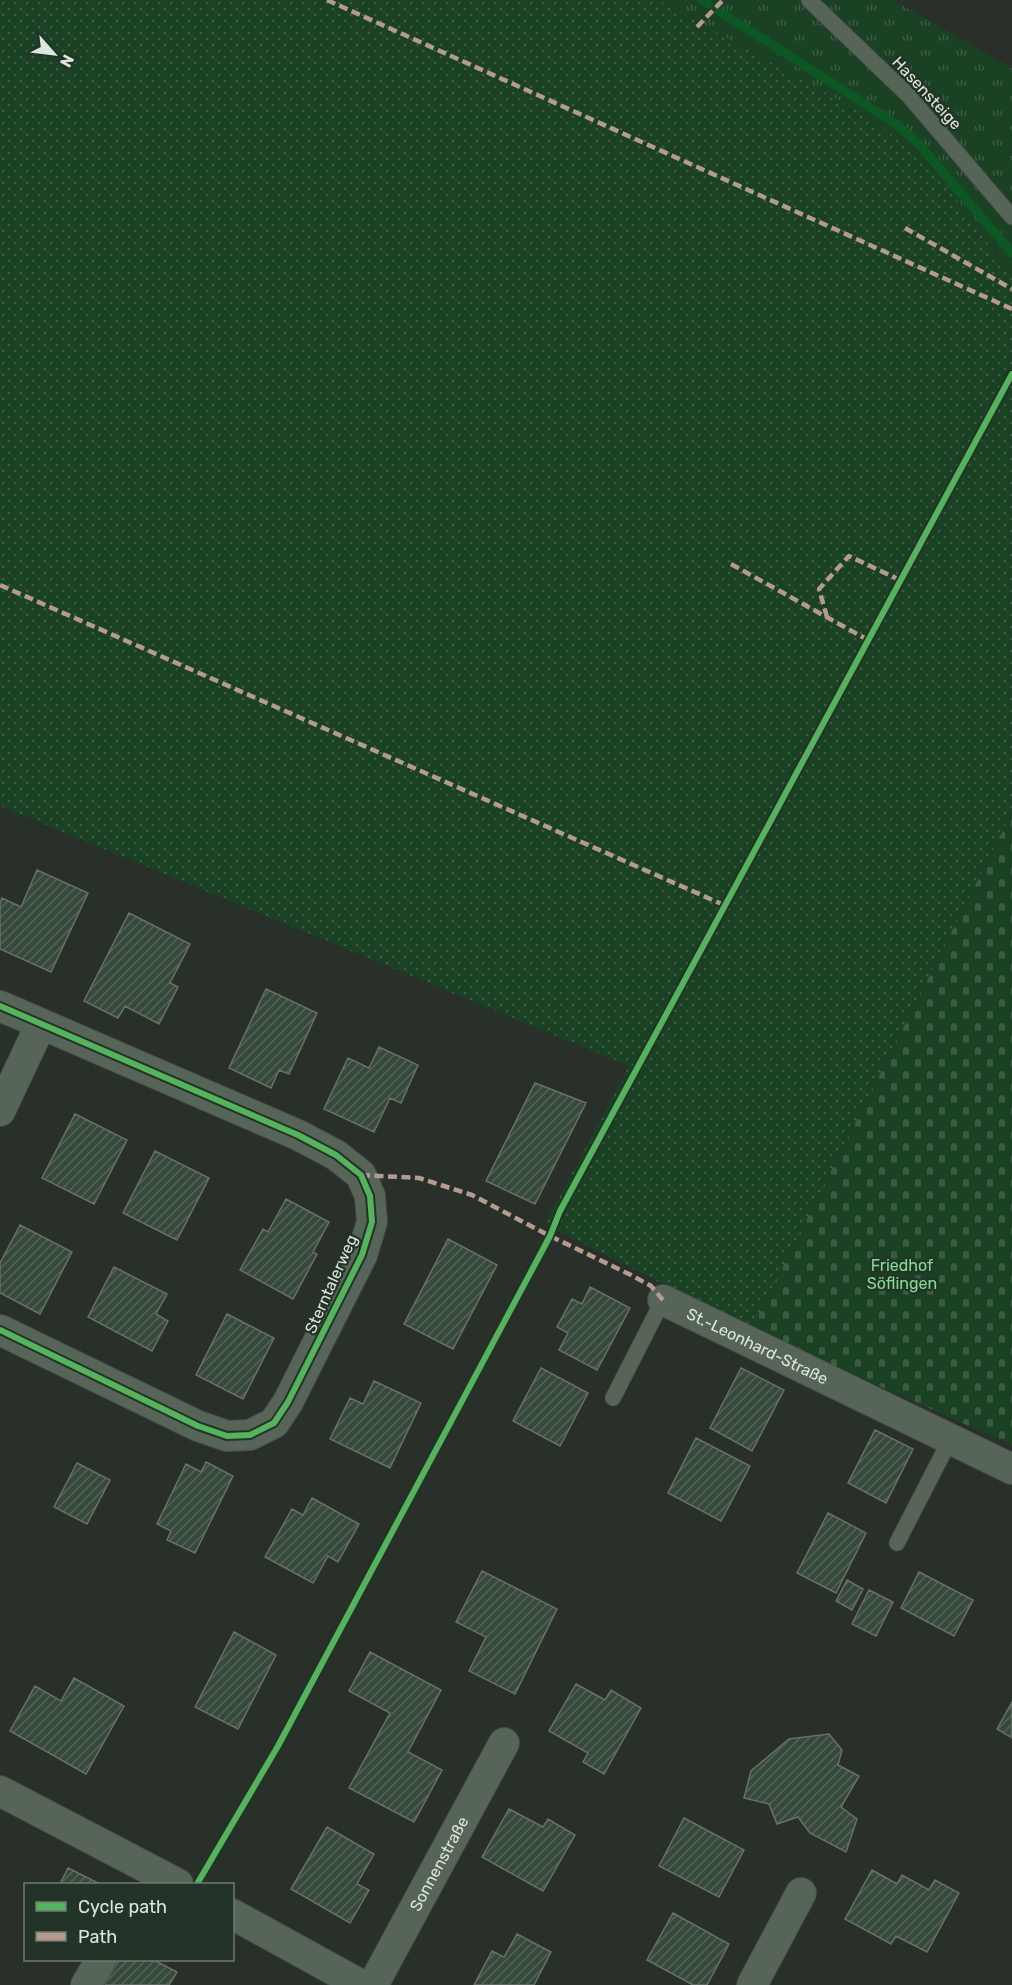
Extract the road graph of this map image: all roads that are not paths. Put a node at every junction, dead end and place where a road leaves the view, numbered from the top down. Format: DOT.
graph roads {
  1 [pos="809,0"];
  2 [pos="1012,217"];
  3 [pos="0,1005"];
  4 [pos="41,1024"];
  5 [pos="0,1112"];
  6 [pos="663,1300"];
  7 [pos="0,1330"];
  8 [pos="613,1398"];
  9 [pos="950,1440"];
  10 [pos="1012,1469"];
  11 [pos="897,1543"];
  12 [pos="504,1743"];
  13 [pos="0,1791"];
  14 [pos="169,1882"];
  15 [pos="801,1893"];
  16 [pos="234,1915"];
  17 [pos="99,1961"];
  18 [pos="86,1985"];
  19 [pos="361,1985"];
  20 [pos="373,1985"];
  21 [pos="752,1985"];
  1 -- 2 [label="lane, Hasensteige"];
  3 -- 4 [label="street, Sterntalerweg"];
  4 -- 5 [label="street"];
  4 -- 7 [label="street, Sterntalerweg"];
  6 -- 8 [label="lane, St.-Leonhard-Straße"];
  6 -- 9 [label="street, St.-Leonhard-Straße"];
  9 -- 10 [label="street, St.-Leonhard-Straße"];
  9 -- 11 [label="lane"];
  12 -- 20 [label="street, Sonnenstraße"];
  13 -- 14 [label="street"];
  15 -- 21 [label="street"];
  16 -- 19 [label="street"];
  17 -- 18 [label="street"];
}
